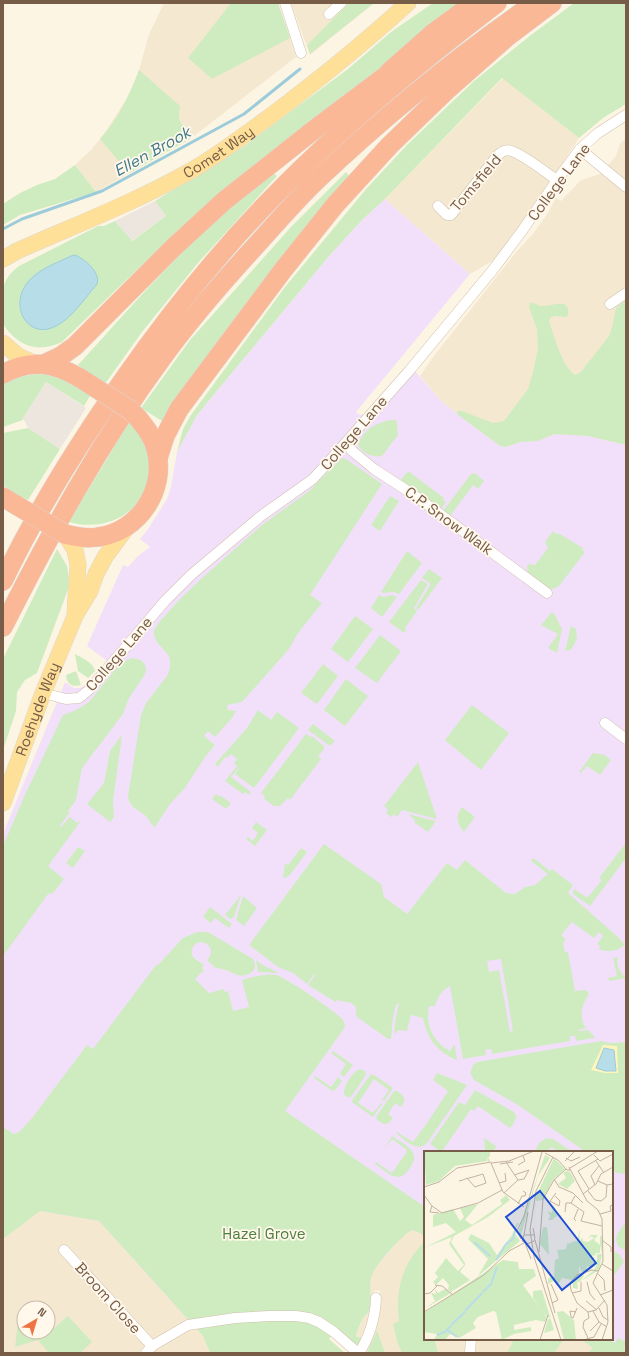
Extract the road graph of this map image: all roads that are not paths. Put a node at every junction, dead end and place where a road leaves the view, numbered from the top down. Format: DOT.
graph roads {
  1 [pos="285,3"];
  2 [pos="341,3"];
  3 [pos="408,3"];
  4 [pos="474,3"];
  5 [pos="492,3"];
  6 [pos="497,3"];
  7 [pos="535,3"];
  8 [pos="552,3"];
  9 [pos="329,14"];
  10 [pos="301,53"];
  11 [pos="385,75"];
  12 [pos="626,115"];
  13 [pos="580,149"];
  14 [pos="557,180"];
  15 [pos="626,187"];
  16 [pos="438,206"];
  17 [pos="3,259"];
  18 [pos="626,293"];
  19 [pos="610,304"];
  20 [pos="3,343"];
  21 [pos="40,364"];
  22 [pos="3,374"];
  23 [pos="350,450"];
  24 [pos="158,458"];
  25 [pos="10,501"];
  26 [pos="128,526"];
  27 [pos="65,534"];
  28 [pos="3,581"];
  29 [pos="547,593"];
  30 [pos="75,616"];
  31 [pos="3,627"];
  32 [pos="43,693"];
  33 [pos="605,723"];
  34 [pos="626,739"];
  35 [pos="3,803"];
  36 [pos="64,1250"];
  37 [pos="376,1298"];
  38 [pos="471,1340"];
  39 [pos="149,1350"];
  40 [pos="358,1353"];
  41 [pos="470,1353"];
  1 -- 10 [label="street"];
  2 -- 9 [label="street"];
  3 -- 17 [label="main road, Comet Way"];
  4 -- 11 [label="highway"];
  5 -- 11 [label="highway"];
  6 -- 28 [label="highway"];
  7 -- 31 [label="highway"];
  8 -- 24 [label="highway"];
  11 -- 21 [label="highway"];
  12 -- 13 [label="street, College Lane"];
  13 -- 14 [label="street, College Lane"];
  13 -- 15 [label="street"];
  14 -- 16 [label="street, Tomsfield"];
  14 -- 32 [label="street, College Lane"];
  18 -- 19 [label="street"];
  20 -- 21 [label="main road"];
  21 -- 22 [label="highway"];
  21 -- 24 [label="highway, bridge"];
  23 -- 29 [label="street, C.P. Snow Walk"];
  24 -- 26 [label="highway"];
  25 -- 27 [label="highway, bridge"];
  26 -- 27 [label="highway"];
  26 -- 30 [label="main road, Roehyde Way"];
  27 -- 30 [label="main road, Roehyde Way"];
  30 -- 32 [label="main road, Roehyde Way"];
  32 -- 35 [label="main road, Roehyde Way"];
  33 -- 34 [label="street"];
  36 -- 39 [label="street, Broom Close"];
  37 -- 40 [label="street"];
  38 -- 41 [label="street"];
  39 -- 40 [label="street"];
}
